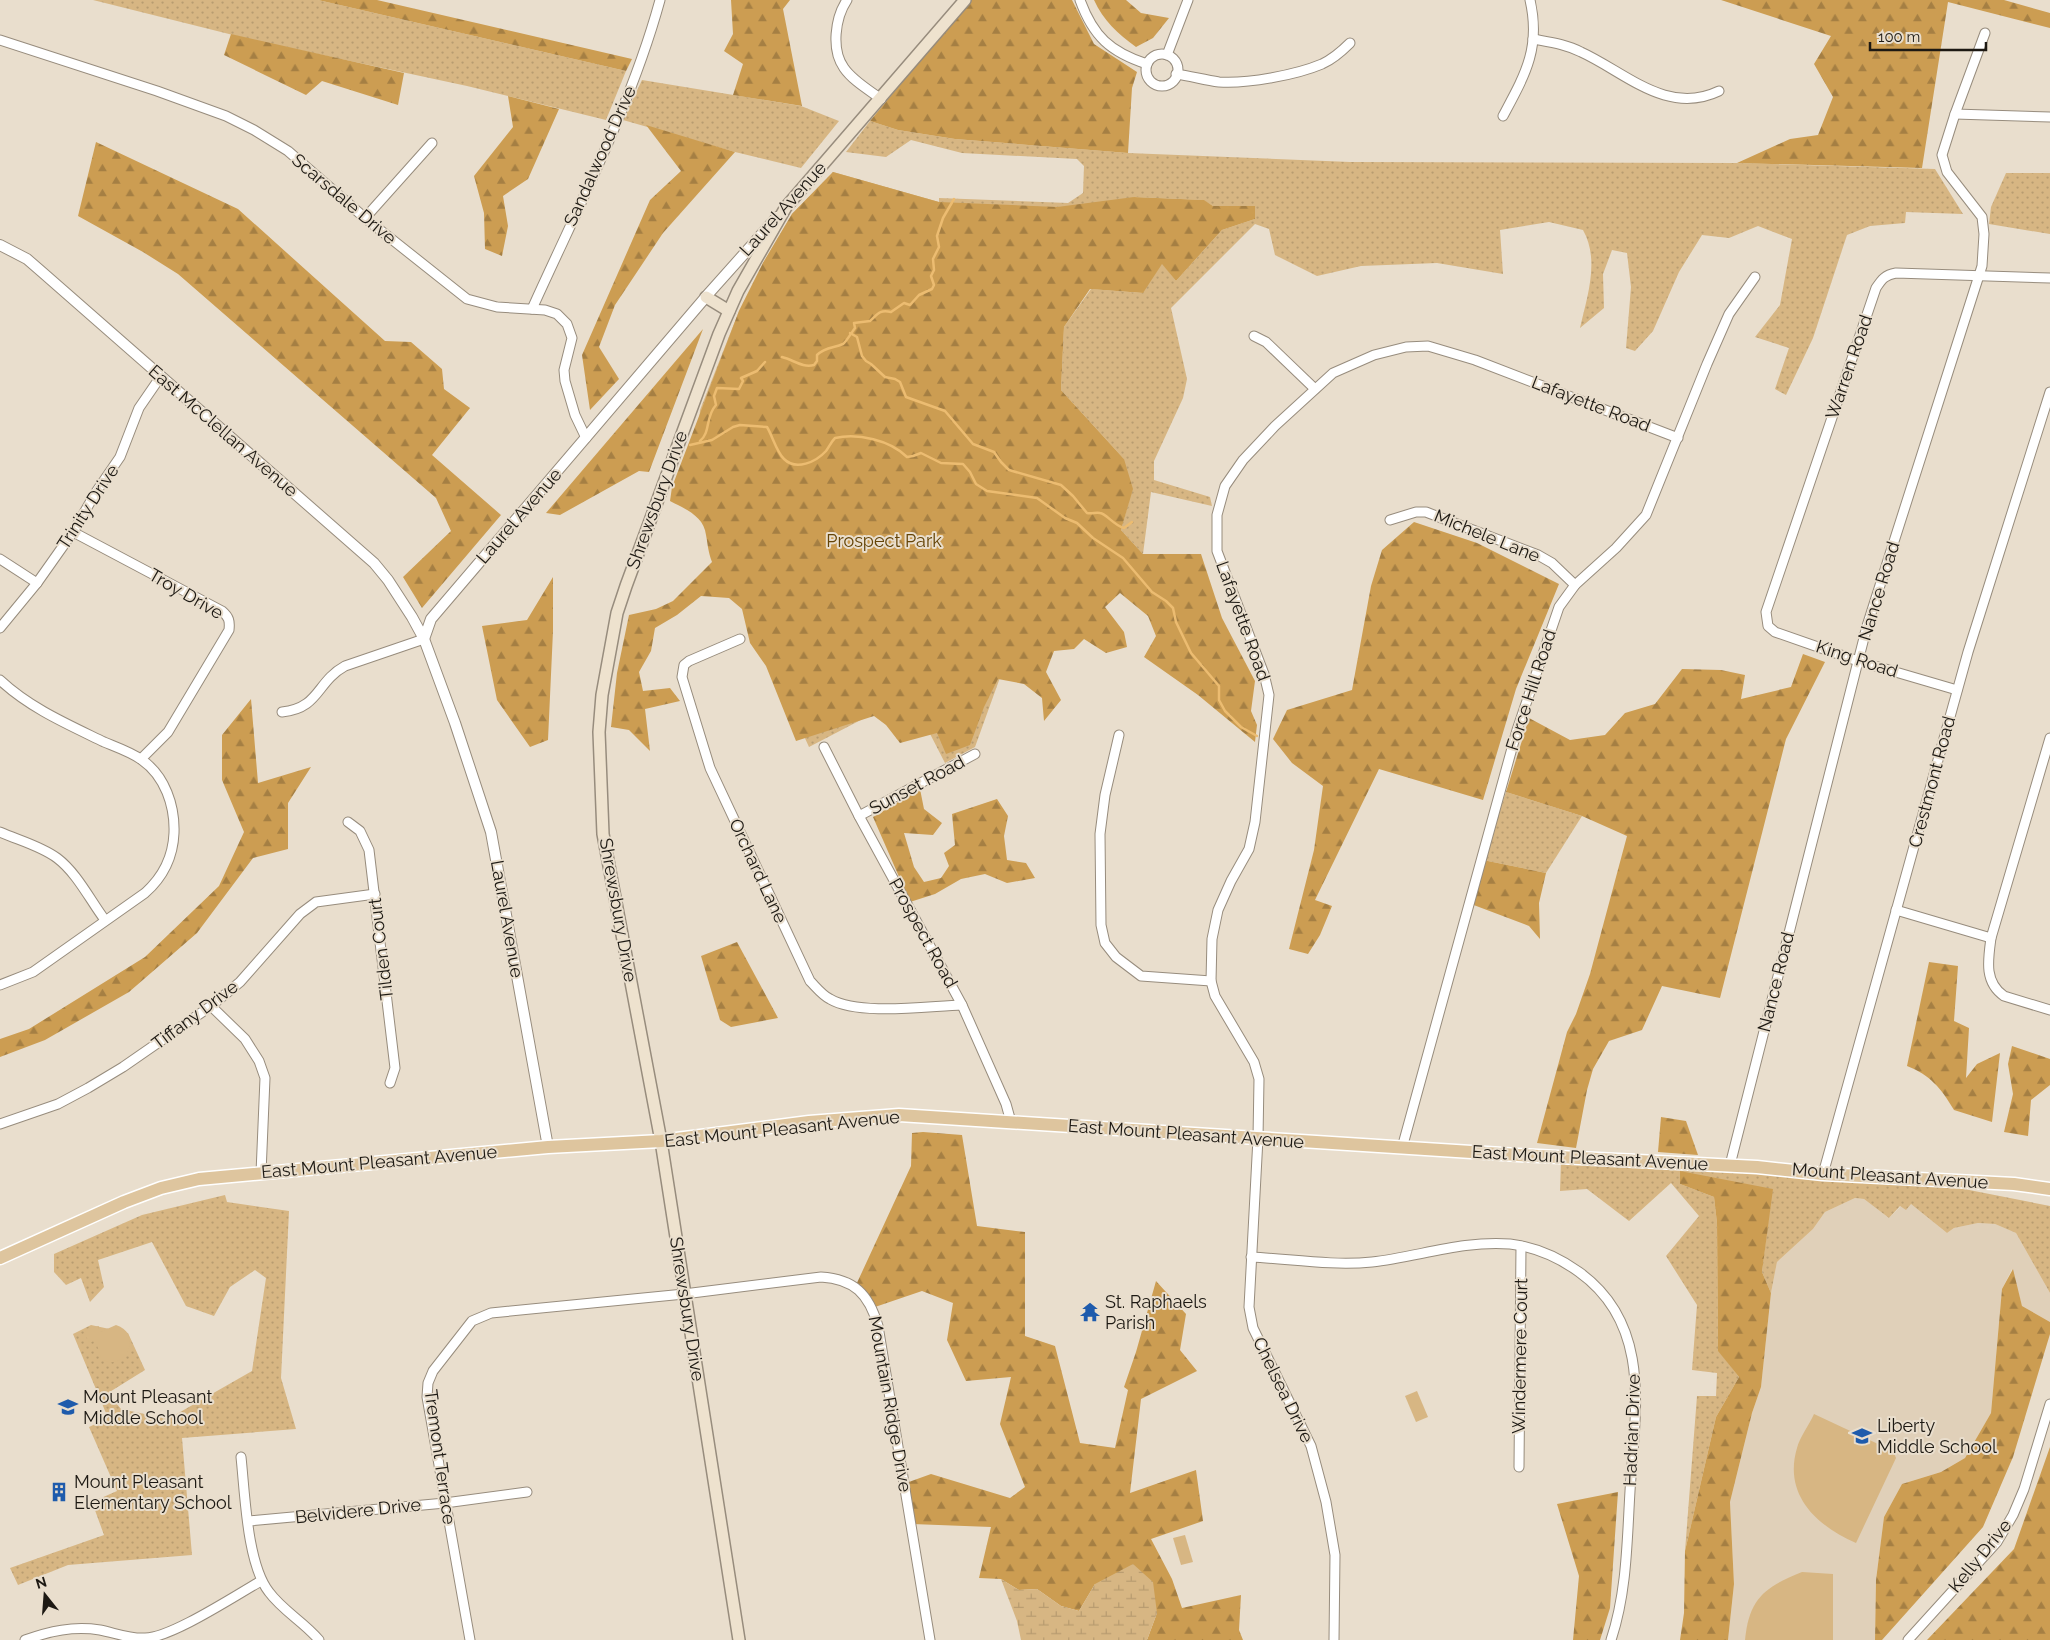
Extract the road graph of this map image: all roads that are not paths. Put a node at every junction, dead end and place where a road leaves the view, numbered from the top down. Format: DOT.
graph roads {
  1 [pos="660,0"];
  2 [pos="847,0"];
  3 [pos="965,0"];
  4 [pos="1080,0"];
  5 [pos="1188,0"];
  6 [pos="1530,0"];
  7 [pos="1985,33"];
  8 [pos="1533,39"];
  9 [pos="0,40"];
  10 [pos="1350,43"];
  11 [pos="1167,55"];
  12 [pos="1147,64"];
  13 [pos="1176,74"];
  14 [pos="1719,91"];
  15 [pos="880,99"];
  16 [pos="1955,114"];
  17 [pos="1504,116"];
  18 [pos="2050,117"];
  19 [pos="432,143"];
  20 [pos="786,207"];
  21 [pos="365,218"];
  22 [pos="0,245"];
  23 [pos="1979,276"];
  24 [pos="1755,277"];
  25 [pos="2050,278"];
  26 [pos="706,297"];
  27 [pos="532,309"];
  28 [pos="729,311"];
  29 [pos="1254,336"];
  30 [pos="161,376"];
  31 [pos="1315,389"];
  32 [pos="2050,392"];
  33 [pos="586,438"];
  34 [pos="1678,438"];
  35 [pos="1390,520"];
  36 [pos="73,532"];
  37 [pos="0,558"];
  38 [pos="38,583"];
  39 [pos="1575,585"];
  40 [pos="1766,618"];
  41 [pos="0,628"];
  42 [pos="424,639"];
  43 [pos="740,639"];
  44 [pos="1858,661"];
  45 [pos="0,680"];
  46 [pos="1957,690"];
  47 [pos="282,712"];
  48 [pos="1118,736"];
  49 [pos="2050,738"];
  50 [pos="824,747"];
  51 [pos="975,754"];
  52 [pos="141,759"];
  53 [pos="859,816"];
  54 [pos="348,822"];
  55 [pos="0,832"];
  56 [pos="375,894"];
  57 [pos="1896,910"];
  58 [pos="105,920"];
  59 [pos="1991,938"];
  60 [pos="1211,981"];
  61 [pos="0,985"];
  62 [pos="962,1005"];
  63 [pos="211,1006"];
  64 [pos="2050,1010"];
  65 [pos="390,1083"];
  66 [pos="1011,1122"];
  67 [pos="0,1124"];
  68 [pos="1258,1138"];
  69 [pos="661,1141"];
  70 [pos="548,1147"];
  71 [pos="1402,1148"];
  72 [pos="1730,1165"];
  73 [pos="261,1173"];
  74 [pos="1823,1174"];
  75 [pos="2050,1189"];
  76 [pos="1521,1246"];
  77 [pos="1251,1256"];
  78 [pos="0,1258"];
  79 [pos="684,1294"];
  80 [pos="2050,1404"];
  81 [pos="240,1457"];
  82 [pos="1519,1466"];
  83 [pos="527,1492"];
  84 [pos="445,1503"];
  85 [pos="249,1522"];
  86 [pos="261,1580"];
  87 [pos="25,1640"];
  88 [pos="319,1640"];
  89 [pos="470,1640"];
  90 [pos="739,1640"];
  91 [pos="930,1640"];
  92 [pos="1334,1640"];
  93 [pos="1611,1640"];
  94 [pos="1908,1640"];
  1 -- 27 [label="street, Sandalwood Drive"];
  2 -- 15 [label="street"];
  3 -- 15 [label="main road, Laurel Avenue"];
  4 -- 12 [label="street"];
  5 -- 11 [label="street"];
  6 -- 8 [label="street"];
  7 -- 16 [label="street, Nance Road"];
  8 -- 14 [label="street"];
  8 -- 17 [label="street"];
  9 -- 21 [label="street, Scarsdale Drive"];
  10 -- 13 [label="street"];
  11 -- 12 [label="street"];
  11 -- 13 [label="street"];
  12 -- 13 [label="street"];
  15 -- 20 [label="main road, Laurel Avenue"];
  16 -- 18 [label="street"];
  16 -- 23 [label="street, Nance Road"];
  19 -- 21 [label="street"];
  20 -- 26 [label="street, Laurel Avenue"];
  20 -- 28 [label="main road, Shrewsbury Drive"];
  21 -- 27 [label="street, Scarsdale Drive"];
  22 -- 30 [label="street, East McClellan Avenue"];
  23 -- 25 [label="street, Warren Road"];
  23 -- 40 [label="street, Warren Road"];
  23 -- 44 [label="street, Nance Road"];
  24 -- 34 [label="street, Force Hill Road"];
  26 -- 28 [label="main road"];
  26 -- 33 [label="street, Laurel Avenue"];
  27 -- 33 [label="street, Scarsdale Drive"];
  28 -- 69 [label="main road, Shrewsbury Drive"];
  29 -- 31 [label="street"];
  30 -- 36 [label="street, Trinity Drive"];
  30 -- 42 [label="street, East McClellan Avenue"];
  31 -- 34 [label="street, Lafayette Road"];
  31 -- 60 [label="street, Lafayette Road"];
  32 -- 46 [label="street, Crestmont Road"];
  33 -- 42 [label="street, Laurel Avenue"];
  34 -- 39 [label="street, Force Hill Road"];
  35 -- 39 [label="street, Michele Lane"];
  36 -- 38 [label="street, Trinity Drive"];
  36 -- 52 [label="street, Troy Drive"];
  37 -- 38 [label="street"];
  38 -- 41 [label="street, Trinity Drive"];
  39 -- 71 [label="street, Force Hill Road"];
  40 -- 44 [label="street, King Road"];
  42 -- 47 [label="street"];
  42 -- 70 [label="street, Laurel Avenue"];
  43 -- 62 [label="street, Orchard Lane"];
  44 -- 46 [label="street, King Road"];
  44 -- 72 [label="street, Nance Road"];
  45 -- 52 [label="street"];
  46 -- 57 [label="street, Crestmont Road"];
  48 -- 60 [label="street"];
  49 -- 59 [label="street"];
  50 -- 53 [label="street, Prospect Road"];
  51 -- 53 [label="street, Sunset Road"];
  52 -- 58 [label="street"];
  53 -- 62 [label="street, Prospect Road"];
  54 -- 56 [label="street, Tilden Court"];
  55 -- 58 [label="street"];
  56 -- 63 [label="street, Tiffany Drive"];
  56 -- 65 [label="street, Tilden Court"];
  57 -- 59 [label="street"];
  57 -- 74 [label="street, Crestmont Road"];
  58 -- 61 [label="street"];
  59 -- 64 [label="street"];
  60 -- 68 [label="street, Lafayette Road"];
  62 -- 66 [label="street, Prospect Road"];
  63 -- 67 [label="street, Tiffany Drive"];
  63 -- 73 [label="street"];
  66 -- 68 [label="main road, East Mount Pleasant Avenue"];
  66 -- 69 [label="main road, East Mount Pleasant Avenue"];
  68 -- 71 [label="main road, East Mount Pleasant Avenue"];
  68 -- 77 [label="street, Chelsea Drive"];
  69 -- 70 [label="main road, East Mount Pleasant Avenue"];
  69 -- 79 [label="main road, Shrewsbury Drive"];
  70 -- 73 [label="main road, East Mount Pleasant Avenue"];
  71 -- 72 [label="main road, East Mount Pleasant Avenue"];
  72 -- 74 [label="main road, Mount Pleasant Avenue"];
  73 -- 78 [label="main road, East Mount Pleasant Avenue"];
  74 -- 75 [label="main road, Mount Pleasant Avenue"];
  76 -- 77 [label="street, Hadrian Drive"];
  76 -- 82 [label="street, Windermere Court"];
  76 -- 93 [label="street, Hadrian Drive"];
  77 -- 92 [label="street, Chelsea Drive"];
  79 -- 84 [label="street, Tremont Terrace"];
  79 -- 90 [label="main road, Shrewsbury Drive"];
  79 -- 91 [label="street, Mountain Ridge Drive"];
  80 -- 94 [label="street, Kelly Drive"];
  81 -- 85 [label="street"];
  83 -- 84 [label="street, Belvidere Drive"];
  84 -- 85 [label="street, Belvidere Drive"];
  84 -- 89 [label="street, Tremont Terrace"];
  85 -- 86 [label="street"];
  86 -- 87 [label="street"];
  86 -- 88 [label="street"];
}
